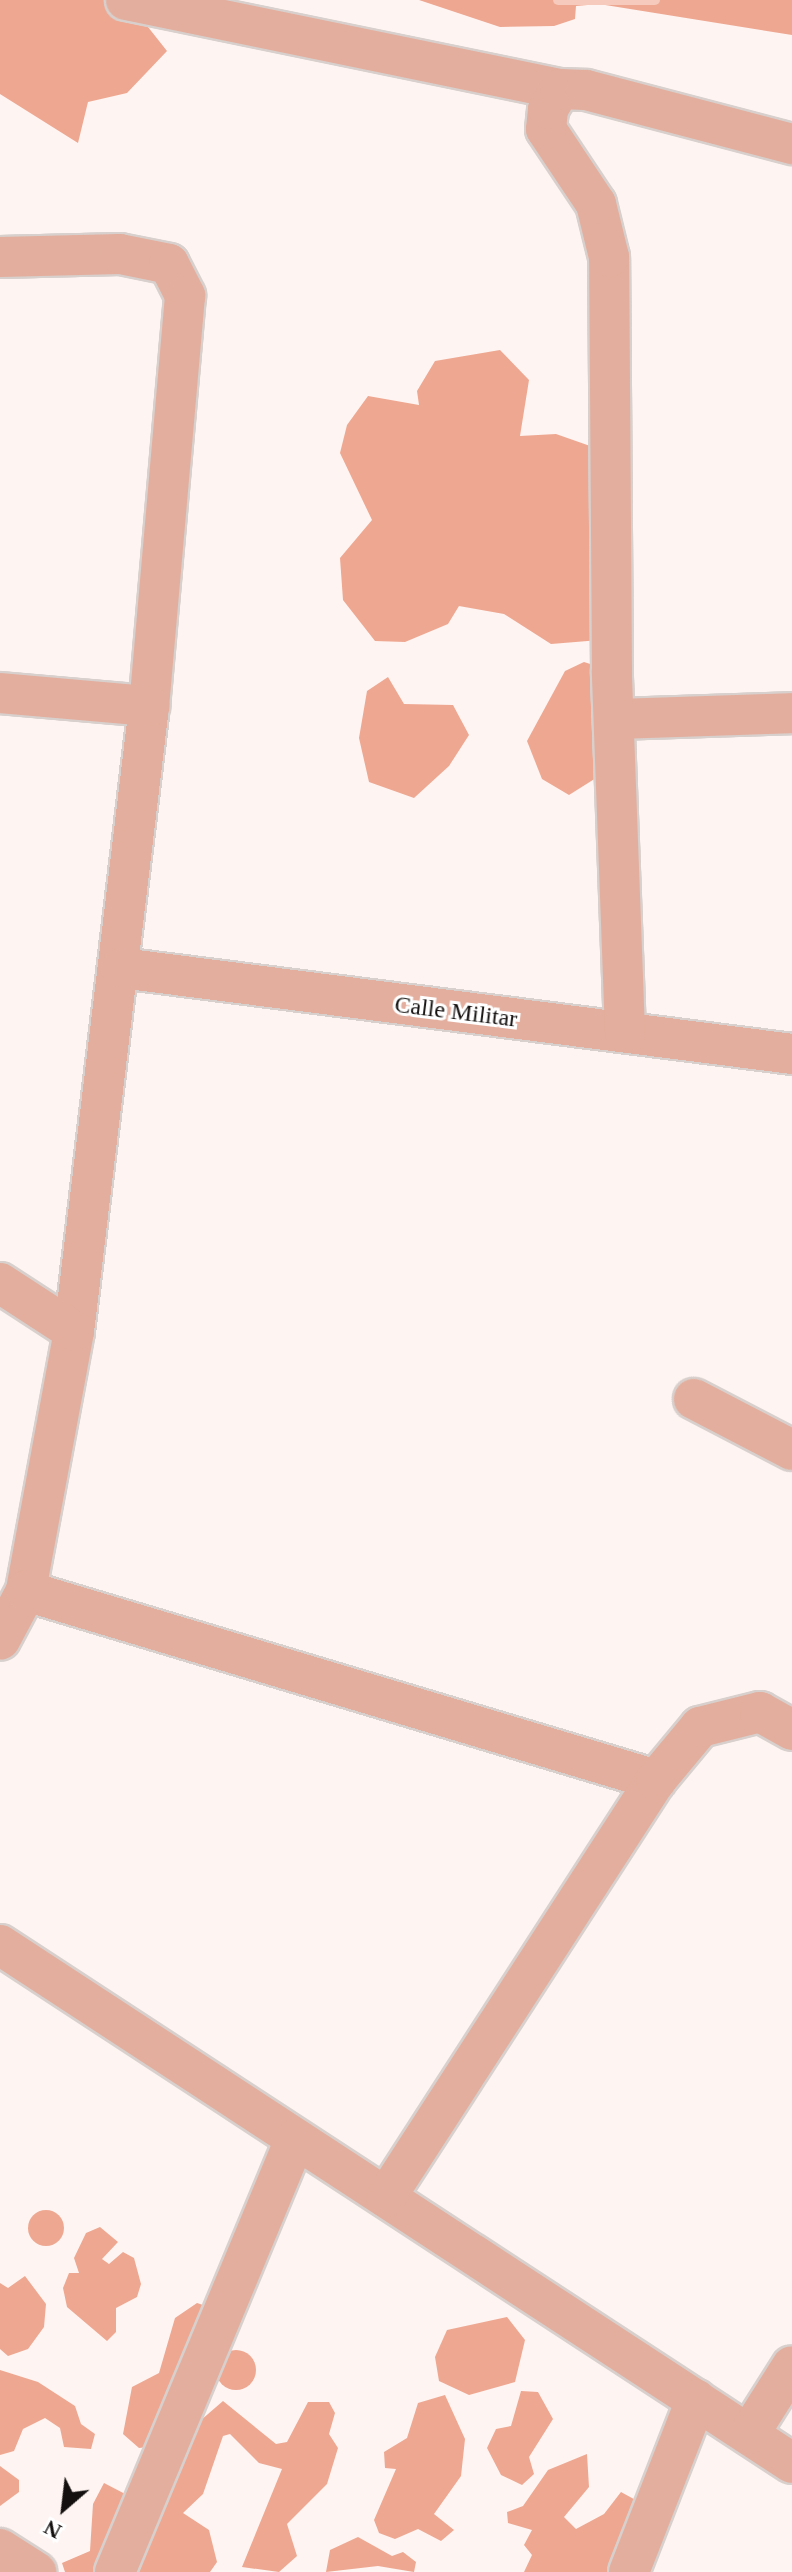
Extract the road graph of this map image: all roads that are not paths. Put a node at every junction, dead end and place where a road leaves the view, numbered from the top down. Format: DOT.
graph roads {
  1 [pos="126,0"];
  2 [pos="560,89"];
  3 [pos="792,144"];
  4 [pos="0,257"];
  5 [pos="0,693"];
  6 [pos="149,706"];
  7 [pos="792,713"];
  8 [pos="615,719"];
  9 [pos="121,968"];
  10 [pos="625,1032"];
  11 [pos="792,1054"];
  12 [pos="0,1283"];
  13 [pos="74,1331"];
  14 [pos="694,1399"];
  15 [pos="792,1450"];
  16 [pos="26,1591"];
  17 [pos="0,1640"];
  18 [pos="776,1721"];
  19 [pos="656,1780"];
  20 [pos="0,1945"];
  21 [pos="295,2139"];
  22 [pos="386,2197"];
  23 [pos="792,2366"];
  24 [pos="696,2400"];
  25 [pos="749,2434"];
  26 [pos="792,2463"];
  27 [pos="0,2549"];
  28 [pos="36,2572"];
  29 [pos="115,2572"];
  30 [pos="629,2572"];
  1 -- 2 [label="street"];
  2 -- 3 [label="street"];
  2 -- 8 [label="street"];
  4 -- 6 [label="street"];
  5 -- 6 [label="street"];
  6 -- 9 [label="street"];
  7 -- 8 [label="street"];
  8 -- 10 [label="street"];
  9 -- 10 [label="street, Calle Militar"];
  9 -- 13 [label="street"];
  10 -- 11 [label="street, Calle Militar"];
  12 -- 13 [label="street"];
  13 -- 16 [label="street"];
  14 -- 15 [label="street"];
  16 -- 17 [label="street"];
  16 -- 19 [label="street"];
  18 -- 19 [label="street"];
  19 -- 22 [label="street"];
  20 -- 21 [label="street"];
  21 -- 22 [label="street"];
  21 -- 29 [label="street"];
  22 -- 24 [label="street"];
  23 -- 25 [label="street"];
  24 -- 25 [label="street"];
  24 -- 30 [label="street"];
  25 -- 26 [label="street"];
  27 -- 28 [label="street"];
}
